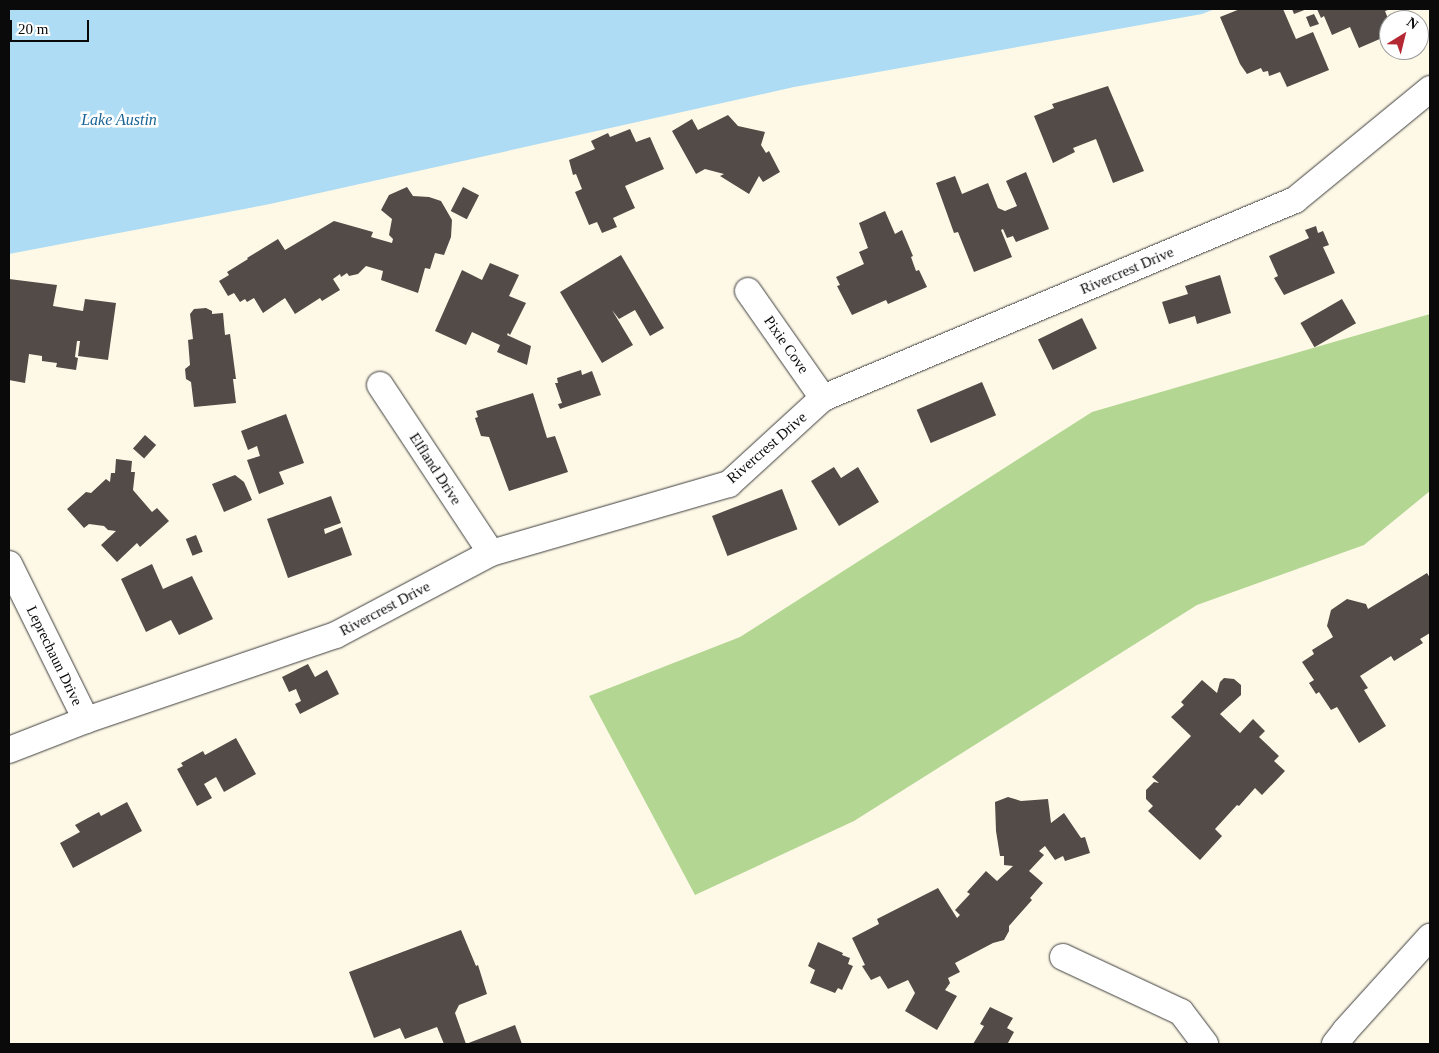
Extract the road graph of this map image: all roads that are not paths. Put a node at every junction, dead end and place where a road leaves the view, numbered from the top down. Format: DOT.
graph roads {
  1 [pos="1430,89"];
  2 [pos="748,291"];
  3 [pos="380,385"];
  4 [pos="823,398"];
  5 [pos="491,553"];
  6 [pos="9,564"];
  7 [pos="86,720"];
  8 [pos="9,750"];
  9 [pos="1430,937"];
  10 [pos="1063,957"];
  11 [pos="1205,1044"];
  12 [pos="1335,1044"];
  1 -- 4 [label="street, Rivercrest Drive"];
  2 -- 4 [label="street, Pixie Cove"];
  3 -- 5 [label="street, Elfland Drive"];
  4 -- 5 [label="street, Rivercrest Drive"];
  5 -- 7 [label="street, Rivercrest Drive"];
  6 -- 7 [label="street, Leprechaun Drive"];
  7 -- 8 [label="street, Rivercrest Drive"];
  9 -- 12 [label="street"];
  10 -- 11 [label="street"];
}
